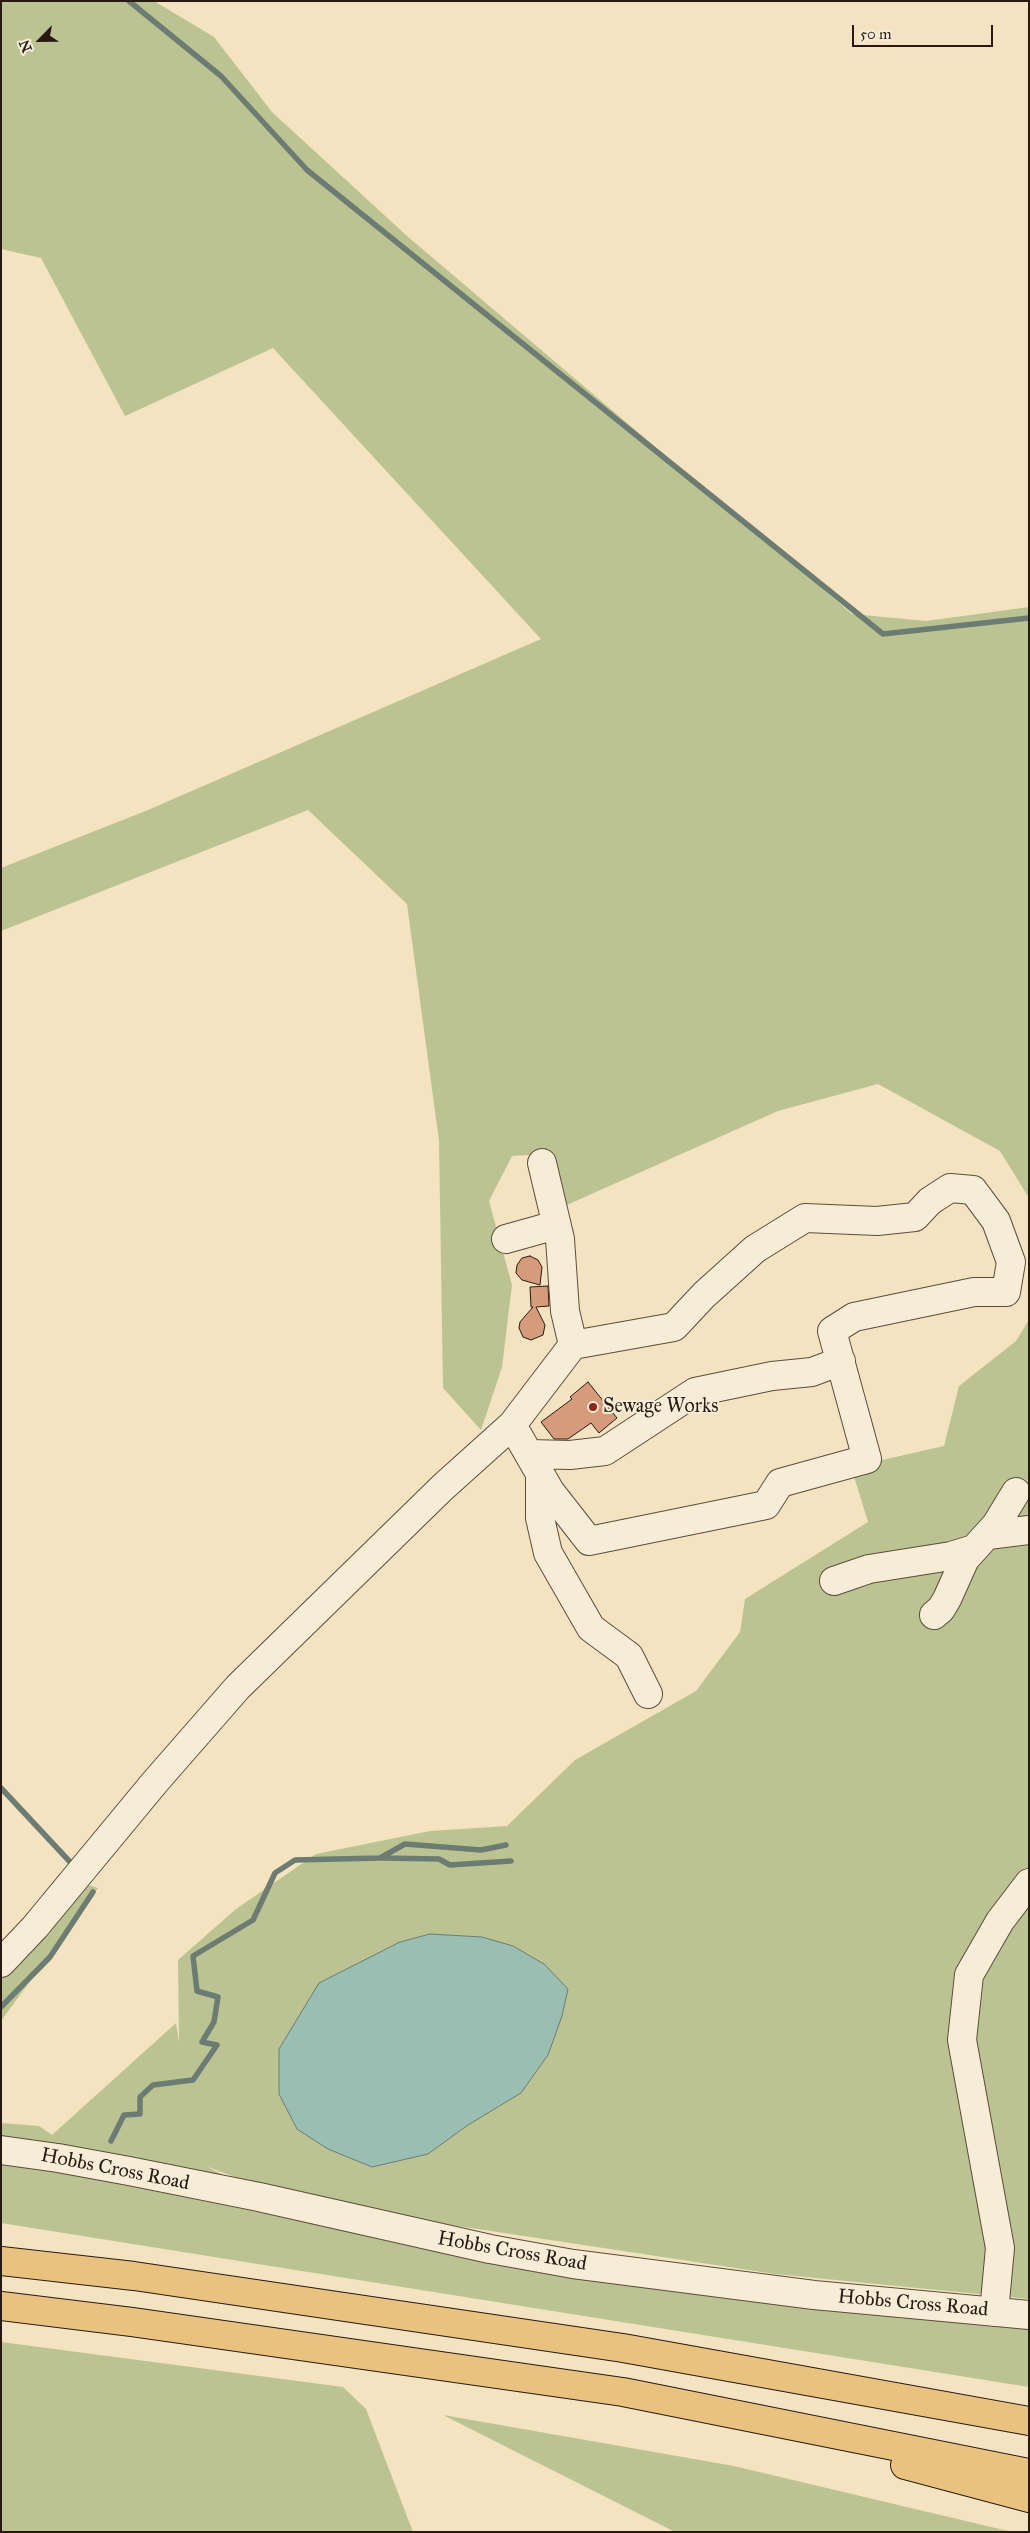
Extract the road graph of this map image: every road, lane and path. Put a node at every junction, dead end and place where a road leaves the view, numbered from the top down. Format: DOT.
graph roads {
  1 [pos="542,1163"];
  2 [pos="556,1225"];
  3 [pos="506,1240"];
  4 [pos="573,1345"];
  5 [pos="841,1361"];
  6 [pos="512,1425"];
  7 [pos="534,1464"];
  8 [pos="1016,1492"];
  9 [pos="1029,1530"];
  10 [pos="981,1542"];
  11 [pos="834,1581"];
  12 [pos="934,1615"];
  13 [pos="648,1694"];
  14 [pos="1029,1883"];
  15 [pos="1,1963"];
  16 [pos="1,2150"];
  17 [pos="1,2261"];
  18 [pos="1,2306"];
  19 [pos="994,2312"];
  20 [pos="1029,2315"];
  21 [pos="623,2392"];
  22 [pos="1029,2421"];
  23 [pos="1029,2473"];
  24 [pos="1029,2498"];
  1 -- 2 [label="street"];
  2 -- 3 [label="street"];
  2 -- 4 [label="street"];
  4 -- 5 [label="street"];
  4 -- 6 [label="street"];
  5 -- 7 [label="street"];
  5 -- 7 [label="street"];
  6 -- 7 [label="street"];
  6 -- 15 [label="street"];
  7 -- 13 [label="street"];
  8 -- 10 [label="street"];
  9 -- 10 [label="street"];
  10 -- 11 [label="street"];
  10 -- 12 [label="street"];
  14 -- 19 [label="street"];
  16 -- 19 [label="street, Hobbs Cross Road"];
  17 -- 22 [label="highway"];
  18 -- 21 [label="highway"];
  19 -- 20 [label="street, Hobbs Cross Road"];
  21 -- 23 [label="highway"];
  21 -- 24 [label="highway"];
}
